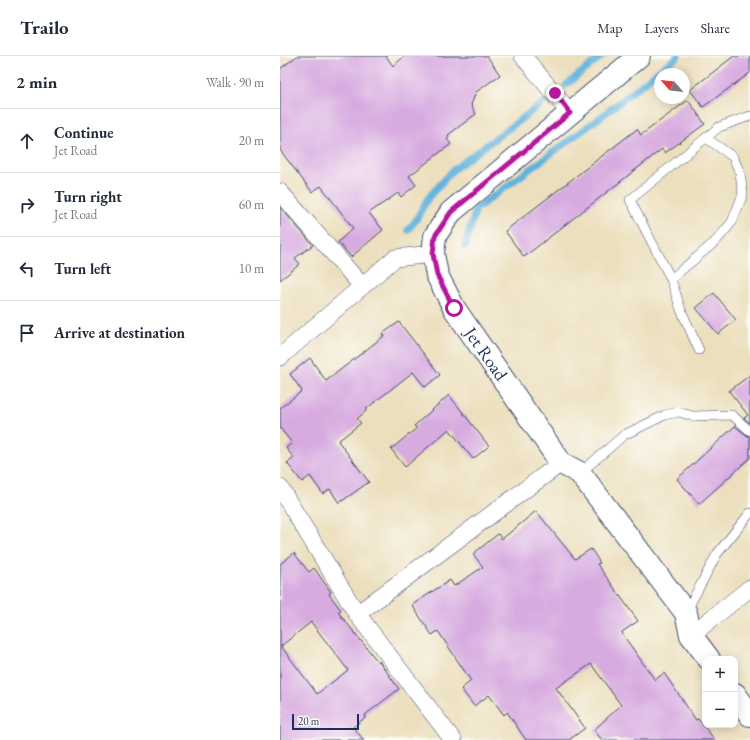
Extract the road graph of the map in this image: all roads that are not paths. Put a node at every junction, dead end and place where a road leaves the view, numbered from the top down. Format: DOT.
graph roads {
  1 [pos="523,56"];
  2 [pos="639,56"];
  3 [pos="570,113"];
  4 [pos="750,116"];
  5 [pos="706,138"];
  6 [pos="280,192"];
  7 [pos="433,254"];
  8 [pos="671,278"];
  9 [pos="362,286"];
  10 [pos="699,350"];
  11 [pos="280,357"];
  12 [pos="750,431"];
  13 [pos="561,463"];
  14 [pos="580,473"];
  15 [pos="280,488"];
  16 [pos="750,513"];
  17 [pos="750,588"];
  18 [pos="686,613"];
  19 [pos="357,614"];
  20 [pos="691,635"];
  21 [pos="707,656"];
  22 [pos="738,698"];
  23 [pos="750,715"];
  24 [pos="453,740"];
  1 -- 3 [label="street"];
  2 -- 3 [label="main road, Jet Road"];
  3 -- 7 [label="main road, Jet Road"];
  4 -- 5 [label="lane"];
  5 -- 8 [label="lane"];
  5 -- 8 [label="lane"];
  6 -- 9 [label="street"];
  7 -- 9 [label="street"];
  7 -- 13 [label="main road, Jet Road"];
  8 -- 10 [label="lane"];
  9 -- 11 [label="street"];
  12 -- 14 [label="lane"];
  13 -- 14 [label="main road, Jet Road"];
  13 -- 19 [label="street"];
  14 -- 18 [label="main road, Jet Road"];
  15 -- 19 [label="street"];
  16 -- 18 [label="lane"];
  17 -- 20 [label="street"];
  18 -- 20 [label="main road, Jet Road"];
  19 -- 24 [label="street"];
  20 -- 21 [label="main road, Jet Road"];
  22 -- 23 [label="main road"];
}
